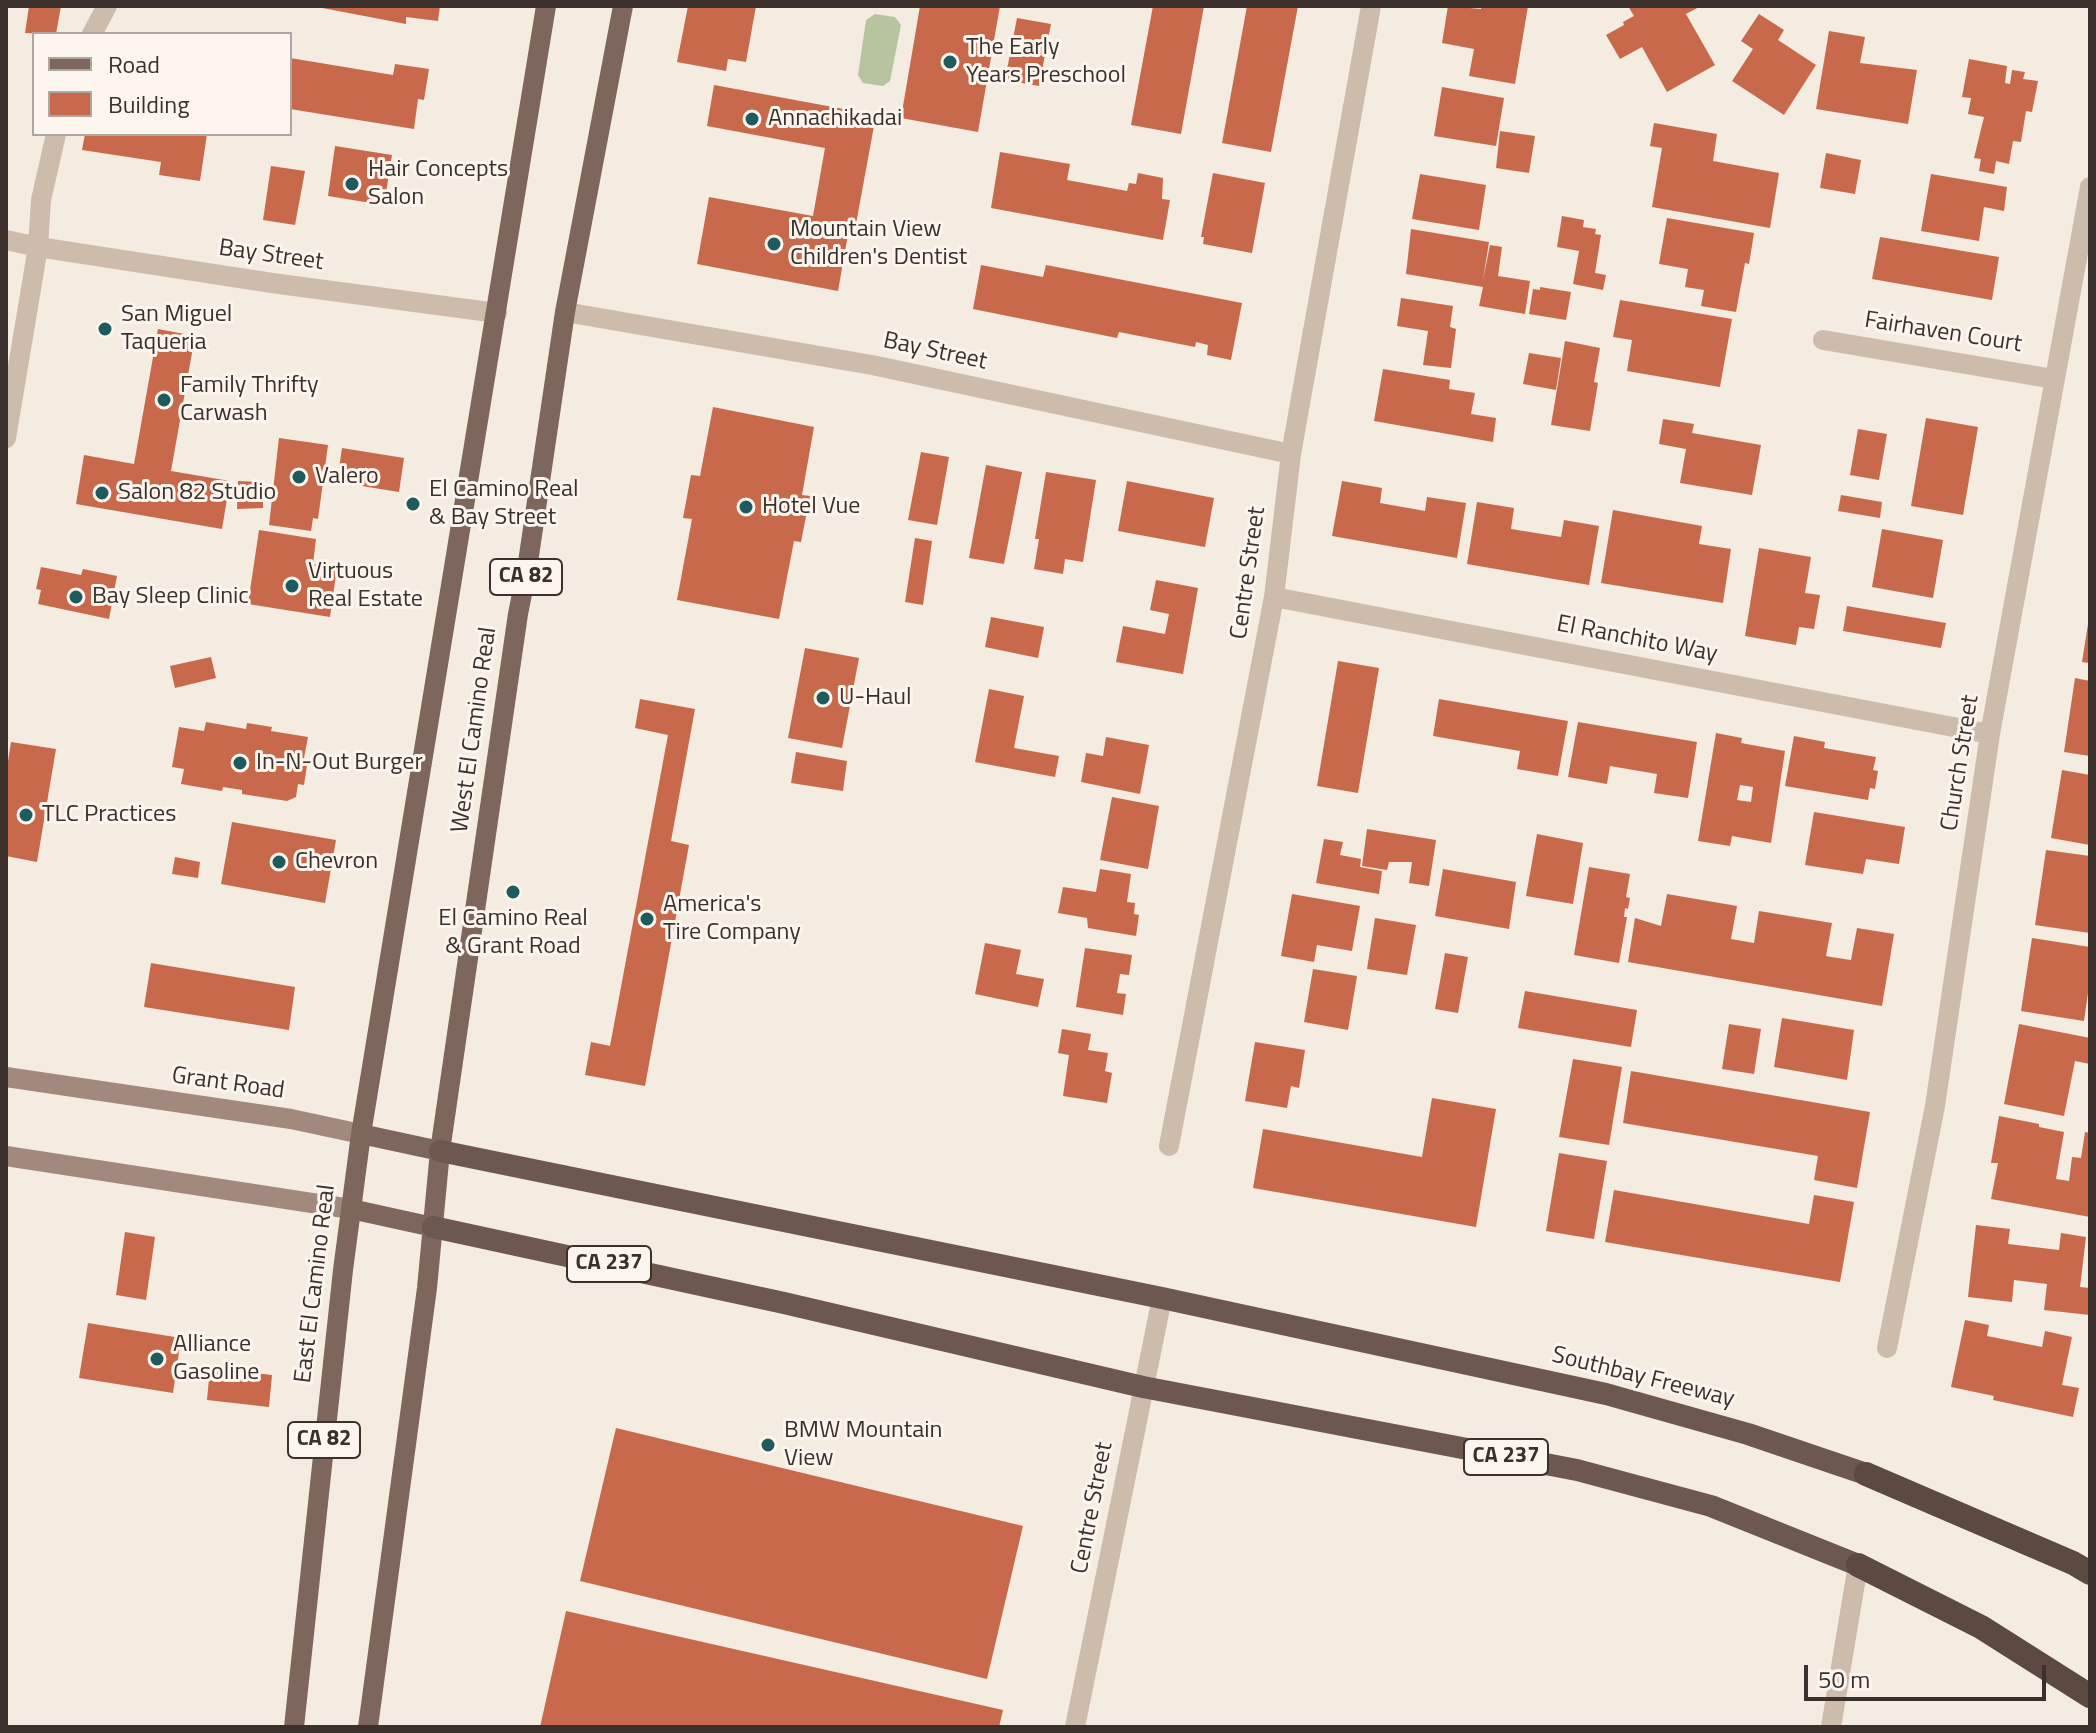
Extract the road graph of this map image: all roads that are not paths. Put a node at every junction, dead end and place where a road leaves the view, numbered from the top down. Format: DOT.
graph roads {
  1 [pos="107,6"];
  2 [pos="546,6"];
  3 [pos="623,6"];
  4 [pos="1371,6"];
  5 [pos="93,32"];
  6 [pos="56,136"];
  7 [pos="2090,187"];
  8 [pos="6,240"];
  9 [pos="38,247"];
  10 [pos="565,312"];
  11 [pos="497,313"];
  12 [pos="1823,340"];
  13 [pos="2054,379"];
  14 [pos="6,438"];
  15 [pos="1291,454"];
  16 [pos="1274,597"];
  17 [pos="1990,734"];
  18 [pos="6,1077"];
  19 [pos="361,1134"];
  20 [pos="1169,1146"];
  21 [pos="440,1151"];
  22 [pos="6,1156"];
  23 [pos="351,1209"];
  24 [pos="433,1227"];
  25 [pos="1162,1298"];
  26 [pos="1887,1348"];
  27 [pos="1143,1387"];
  28 [pos="1866,1474"];
  29 [pos="1858,1565"];
  30 [pos="2084,1568"];
  31 [pos="2090,1696"];
  32 [pos="294,1727"];
  33 [pos="368,1727"];
  34 [pos="1075,1727"];
  35 [pos="1831,1727"];
  1 -- 5 [label="street"];
  2 -- 11 [label="main road, West El Camino Real / CA 82"];
  3 -- 10 [label="main road, West El Camino Real / CA 82"];
  4 -- 15 [label="street, Centre Street"];
  6 -- 9 [label="street"];
  7 -- 13 [label="street, Church Street"];
  8 -- 9 [label="street, Bay Street"];
  9 -- 11 [label="street, Bay Street"];
  9 -- 14 [label="street"];
  10 -- 15 [label="street, Bay Street"];
  10 -- 21 [label="main road, West El Camino Real / CA 82"];
  11 -- 19 [label="main road, West El Camino Real / CA 82"];
  12 -- 13 [label="street, Fairhaven Court"];
  13 -- 17 [label="street, Church Street"];
  15 -- 16 [label="street, Centre Street"];
  16 -- 17 [label="street, El Ranchito Way"];
  16 -- 20 [label="street, Centre Street"];
  17 -- 26 [label="street, Church Street"];
  18 -- 19 [label="main road, Grant Road"];
  19 -- 21 [label="main road, Grant Road"];
  19 -- 23 [label="main road, East El Camino Real / CA 82"];
  21 -- 24 [label="main road, West El Camino Real / CA 82"];
  21 -- 25 [label="highway, Southbay Freeway"];
  22 -- 23 [label="main road"];
  23 -- 24 [label="main road, CA 237"];
  23 -- 32 [label="main road, East El Camino Real / CA 82"];
  24 -- 27 [label="highway, CA 237"];
  24 -- 33 [label="main road, CA 82"];
  25 -- 27 [label="street, Centre Street"];
  25 -- 28 [label="highway, Southbay Freeway"];
  27 -- 29 [label="highway, CA 237"];
  27 -- 34 [label="street, Centre Street"];
  28 -- 30 [label="highway, Southbay Freeway"];
  29 -- 31 [label="highway, CA 237"];
  29 -- 35 [label="street"];
}
